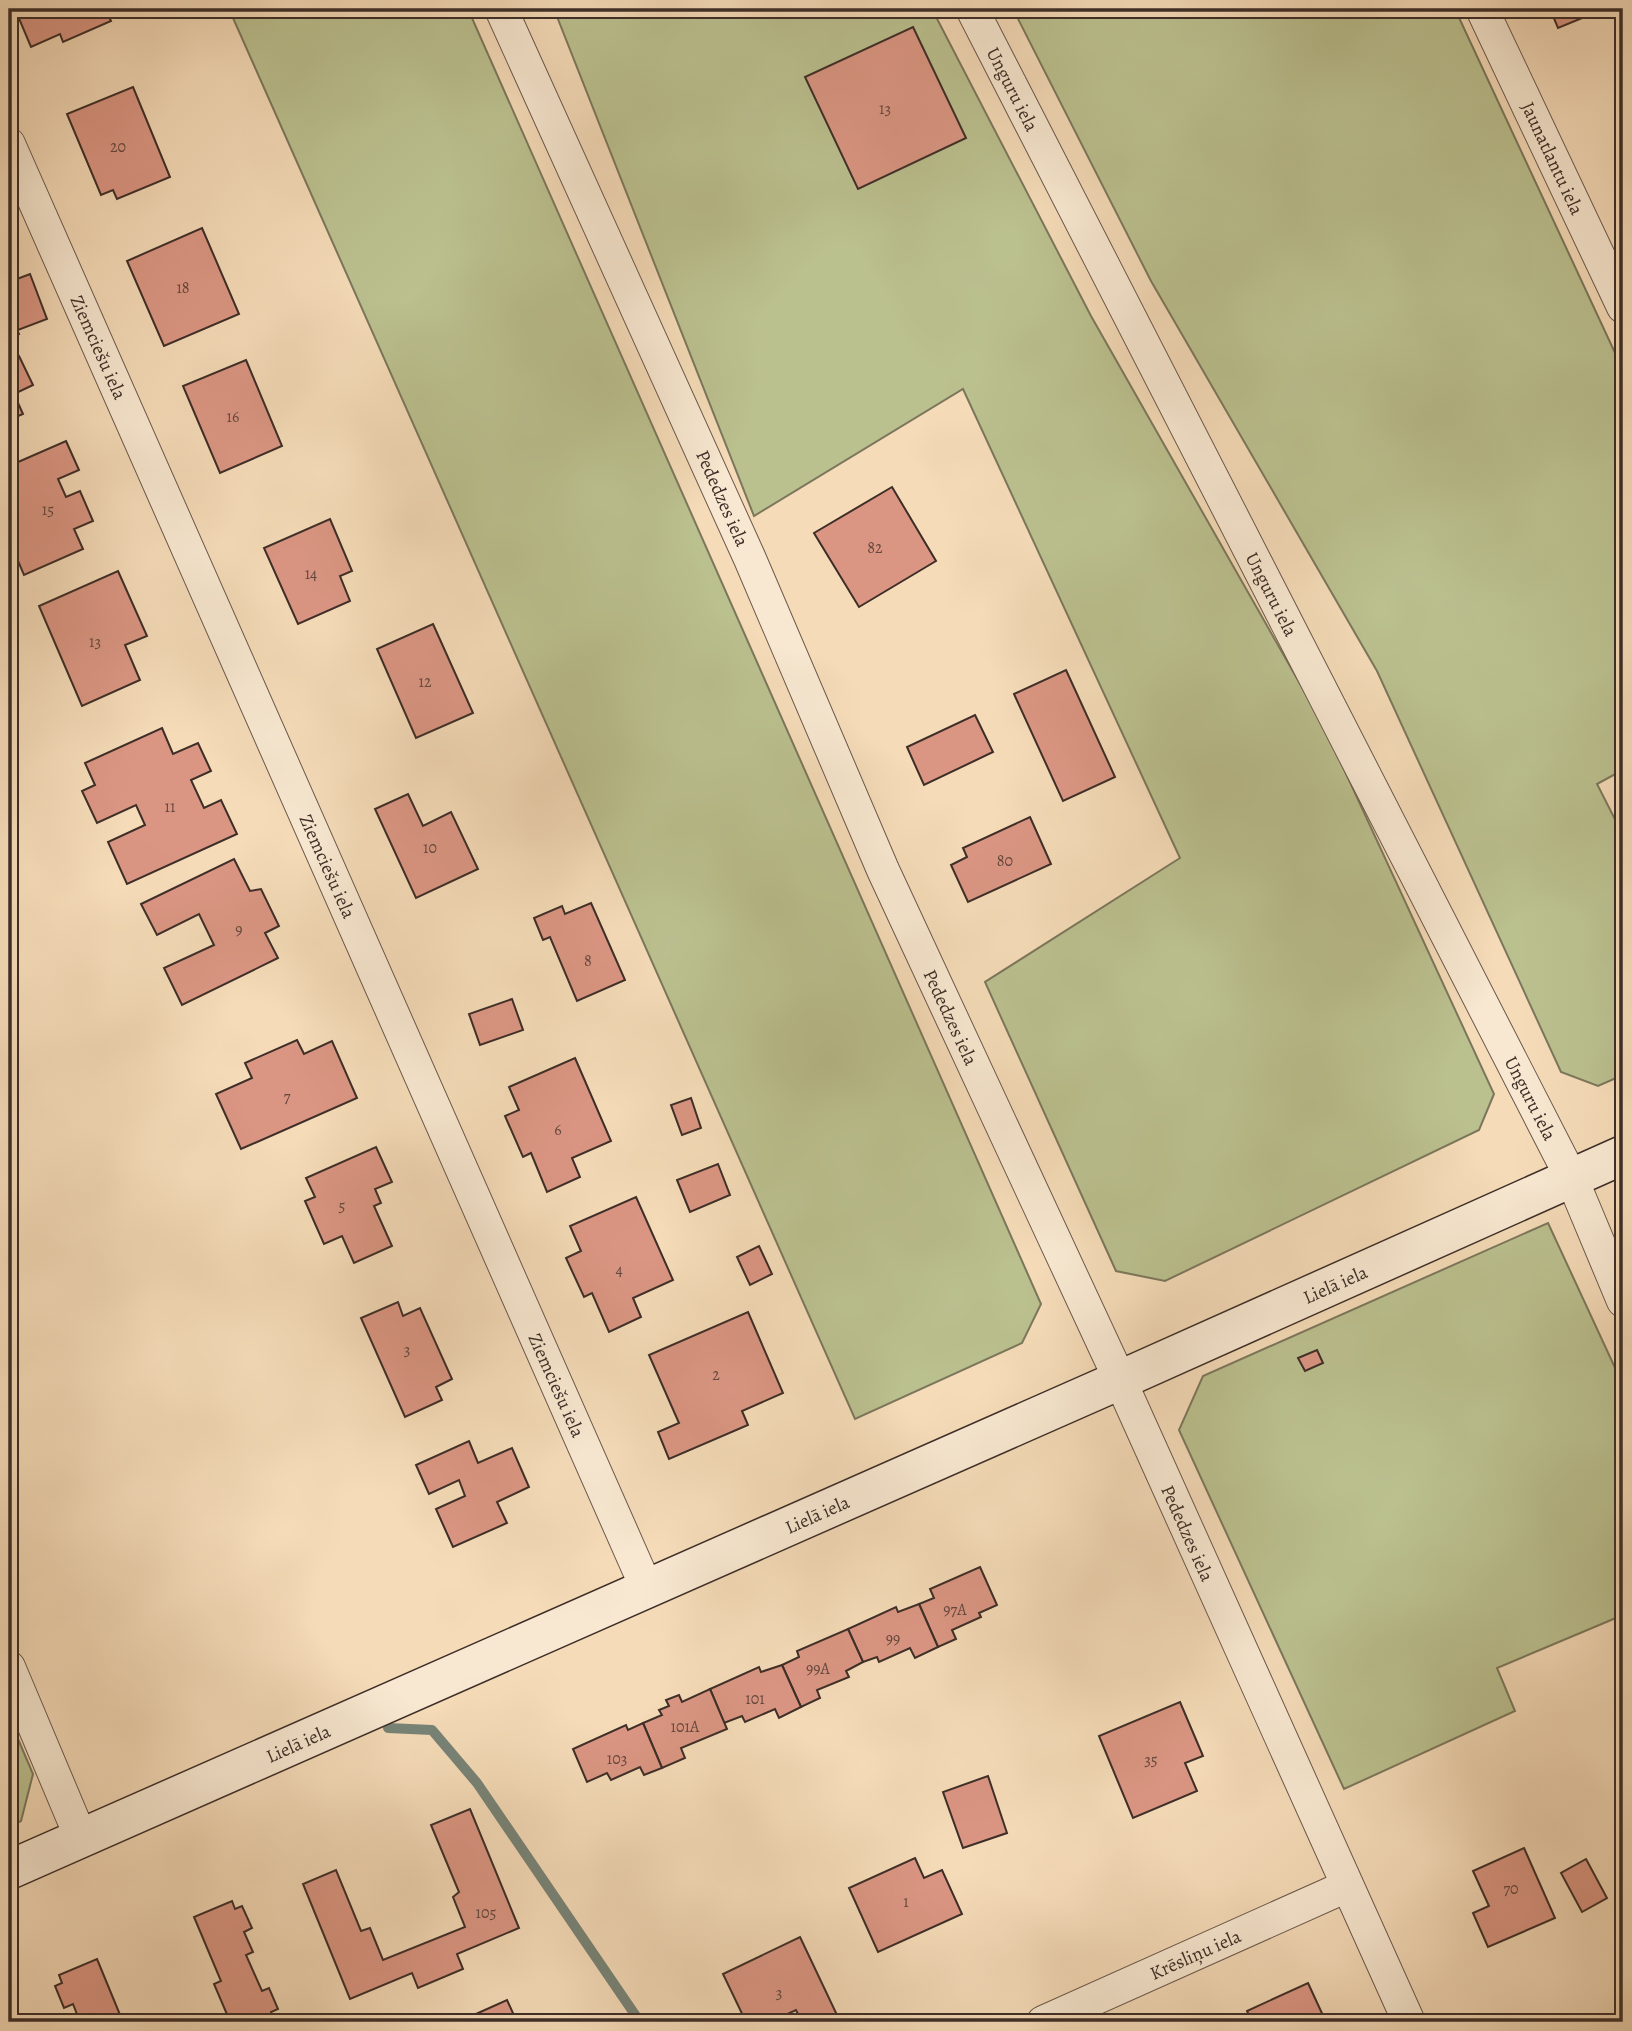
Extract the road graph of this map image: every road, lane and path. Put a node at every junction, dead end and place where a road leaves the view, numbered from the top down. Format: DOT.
graph roads {
  1 [pos="501,9"];
  2 [pos="972,9"];
  3 [pos="1482,9"];
  4 [pos="9,144"];
  5 [pos="1623,307"];
  6 [pos="1623,1155"];
  7 [pos="1572,1179"];
  8 [pos="1623,1301"];
  9 [pos="1120,1380"];
  10 [pos="647,1589"];
  11 [pos="9,1667"];
  12 [pos="81,1838"];
  13 [pos="9,1870"];
  14 [pos="1346,1886"];
  15 [pos="1043,2022"];
  16 [pos="1409,2022"];
  1 -- 9 [label="street, Pededzes iela"];
  2 -- 7 [label="street, Unguru iela"];
  3 -- 5 [label="street, Jaunatlantu iela"];
  4 -- 10 [label="street, Ziemciešu iela"];
  6 -- 7 [label="street, Lielā iela"];
  7 -- 8 [label="street, Unguru iela"];
  7 -- 9 [label="street, Lielā iela"];
  9 -- 10 [label="street, Lielā iela"];
  9 -- 14 [label="street, Pededzes iela"];
  10 -- 12 [label="street, Lielā iela"];
  11 -- 12 [label="street"];
  12 -- 13 [label="street, Lielā iela"];
  14 -- 15 [label="street, Krēsliņu iela"];
  14 -- 16 [label="street, Pededzes iela"];
}
